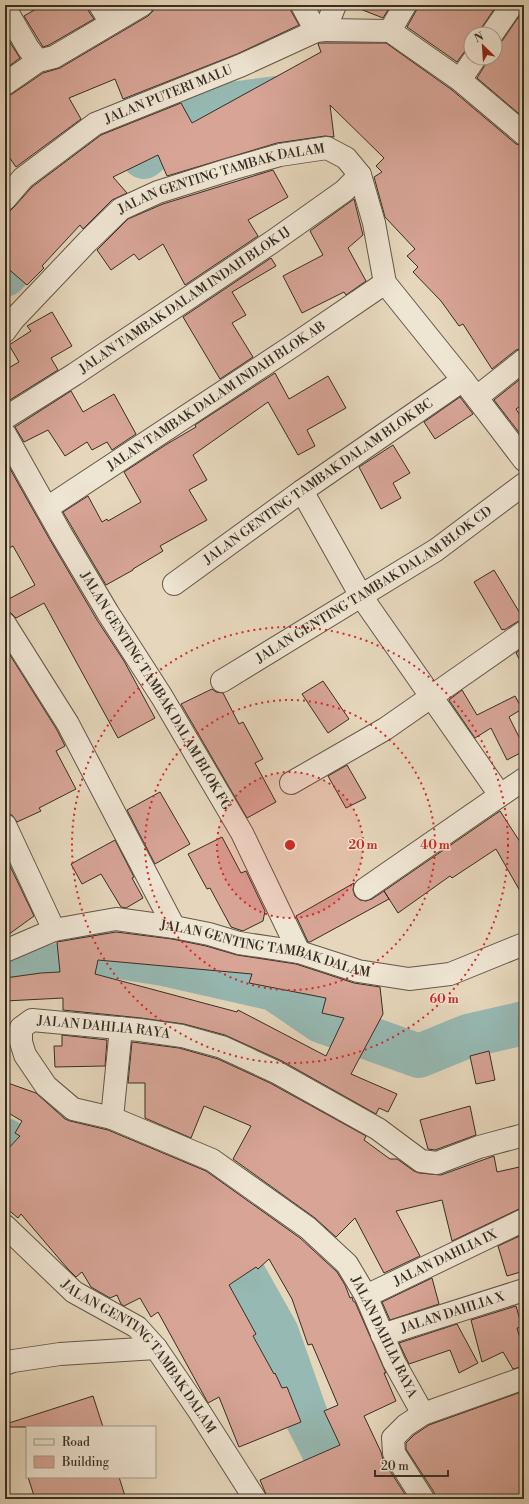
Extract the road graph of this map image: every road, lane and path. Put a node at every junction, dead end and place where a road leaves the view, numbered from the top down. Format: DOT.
graph roads {
  1 [pos="100,5"];
  2 [pos="142,5"];
  3 [pos="302,5"];
  4 [pos="335,5"];
  5 [pos="405,5"];
  6 [pos="512,5"];
  7 [pos="5,8"];
  8 [pos="111,24"];
  9 [pos="498,26"];
  10 [pos="321,30"];
  11 [pos="390,31"];
  12 [pos="38,62"];
  13 [pos="470,66"];
  14 [pos="460,80"];
  15 [pos="5,84"];
  16 [pos="524,134"];
  17 [pos="360,175"];
  18 [pos="5,199"];
  19 [pos="385,283"];
  20 [pos="5,332"];
  21 [pos="524,360"];
  22 [pos="463,380"];
  23 [pos="477,397"];
  24 [pos="5,418"];
  25 [pos="5,434"];
  26 [pos="524,460"];
  27 [pos="524,484"];
  28 [pos="302,491"];
  29 [pos="47,508"];
  30 [pos="174,584"];
  31 [pos="361,596"];
  32 [pos="5,624"];
  33 [pos="524,632"];
  34 [pos="222,681"];
  35 [pos="432,696"];
  36 [pos="524,779"];
  37 [pos="291,783"];
  38 [pos="500,795"];
  39 [pos="5,825"];
  40 [pos="365,889"];
  41 [pos="174,927"];
  42 [pos="54,930"];
  43 [pos="524,944"];
  44 [pos="5,951"];
  45 [pos="300,952"];
  46 [pos="121,1028"];
  47 [pos="112,1118"];
  48 [pos="524,1135"];
  49 [pos="524,1220"];
  50 [pos="5,1226"];
  51 [pos="524,1290"];
  52 [pos="366,1296"];
  53 [pos="382,1335"];
  54 [pos="156,1348"];
  55 [pos="5,1364"];
  56 [pos="524,1378"];
  57 [pos="423,1414"];
  58 [pos="255,1499"];
  59 [pos="423,1499"];
  1 -- 8 [label="street"];
  2 -- 8 [label="street"];
  3 -- 10 [label="street"];
  4 -- 10 [label="street"];
  5 -- 11 [label="street"];
  6 -- 9 [label="street"];
  7 -- 12 [label="street"];
  8 -- 12 [label="street"];
  10 -- 11 [label="street"];
  10 -- 18 [label="street, JALAN PUTERI MALU"];
  11 -- 14 [label="street"];
  12 -- 15 [label="street"];
  13 -- 14 [label="street"];
  14 -- 16 [label="street"];
  17 -- 19 [label="street, JALAN GENTING TAMBAK DALAM"];
  17 -- 20 [label="street, JALAN GENTING TAMBAK DALAM"];
  17 -- 24 [label="street, JALAN TAMBAK DALAM INDAH BLOK IJ"];
  19 -- 22 [label="street, JALAN GENTING TAMBAK DALAM"];
  19 -- 29 [label="street, JALAN TAMBAK DALAM INDAH BLOK AB"];
  21 -- 23 [label="street"];
  22 -- 23 [label="street, JALAN GENTING TAMBAK DALAM"];
  22 -- 28 [label="street, JALAN GENTING TAMBAK DALAM BLOK BC"];
  23 -- 26 [label="street, JALAN GENTING TAMBAK DALAM"];
  25 -- 29 [label="street, JALAN GENTING TAMBAK DALAM BLOK FG"];
  27 -- 31 [label="street, JALAN GENTING TAMBAK DALAM BLOK CD"];
  28 -- 30 [label="street, JALAN GENTING TAMBAK DALAM BLOK BC"];
  28 -- 31 [label="street"];
  29 -- 45 [label="street, JALAN GENTING TAMBAK DALAM BLOK FG"];
  31 -- 34 [label="street, JALAN GENTING TAMBAK DALAM BLOK CD"];
  31 -- 35 [label="street"];
  32 -- 41 [label="street"];
  33 -- 35 [label="street"];
  35 -- 37 [label="street"];
  35 -- 38 [label="street"];
  36 -- 38 [label="street"];
  38 -- 40 [label="street"];
  39 -- 42 [label="street"];
  41 -- 42 [label="street, JALAN GENTING TAMBAK DALAM"];
  41 -- 45 [label="street, JALAN GENTING TAMBAK DALAM"];
  42 -- 44 [label="street, JALAN GENTING TAMBAK DALAM"];
  43 -- 45 [label="street, JALAN GENTING TAMBAK DALAM"];
  46 -- 47 [label="street"];
  46 -- 47 [label="street, JALAN DAHLIA RAYA"];
  46 -- 48 [label="street, JALAN DAHLIA RAYA"];
  47 -- 52 [label="street, JALAN DAHLIA RAYA"];
  49 -- 52 [label="street, JALAN DAHLIA IX"];
  50 -- 54 [label="street, JALAN GENTING TAMBAK DALAM"];
  51 -- 53 [label="street, JALAN DAHLIA X"];
  52 -- 53 [label="street, JALAN DAHLIA RAYA"];
  53 -- 57 [label="street, JALAN DAHLIA RAYA"];
  54 -- 55 [label="street"];
  54 -- 58 [label="street, JALAN GENTING TAMBAK DALAM"];
  56 -- 57 [label="street"];
  57 -- 59 [label="street"];
}
